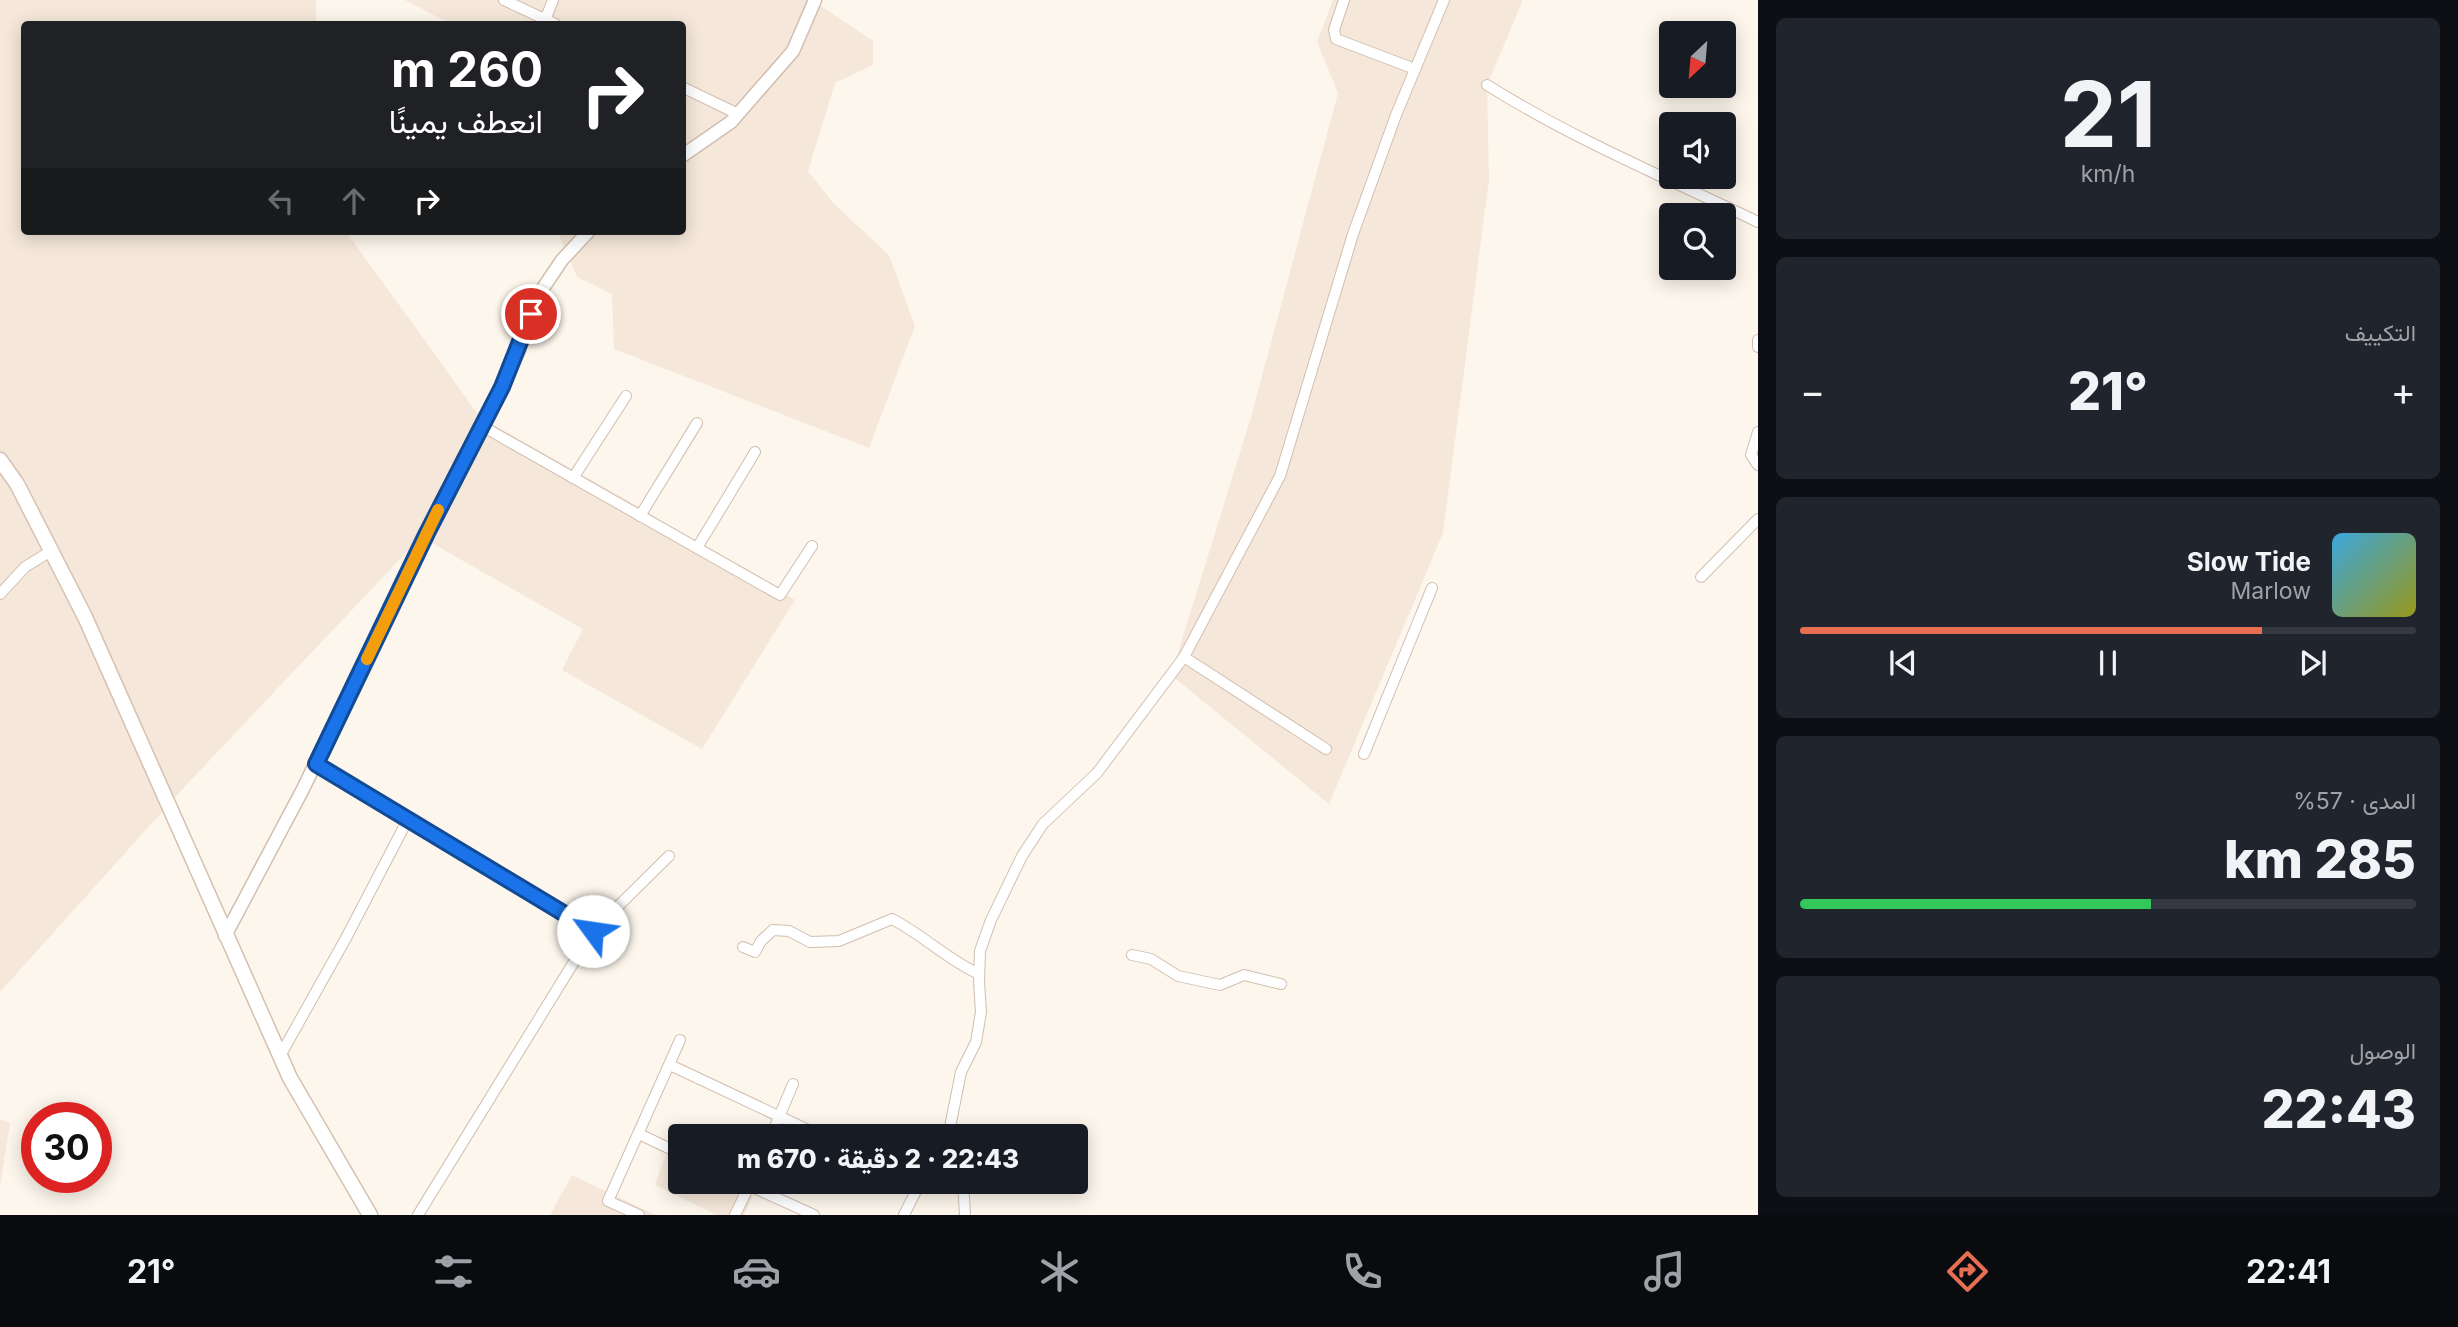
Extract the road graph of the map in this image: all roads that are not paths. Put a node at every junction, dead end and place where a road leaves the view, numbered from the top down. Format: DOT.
graph roads {
  1 [pos="504,0"];
  2 [pos="553,0"];
  3 [pos="815,0"];
  4 [pos="1344,0"];
  5 [pos="1444,0"];
  6 [pos="548,21"];
  7 [pos="550,21"];
  8 [pos="1415,69"];
  9 [pos="1487,85"];
  10 [pos="686,89"];
  11 [pos="738,114"];
  12 [pos="686,153"];
  13 [pos="1758,222"];
  14 [pos="585,235"];
  15 [pos="1758,340"];
  16 [pos="1758,347"];
  17 [pos="626,396"];
  18 [pos="697,424"];
  19 [pos="482,426"];
  20 [pos="1758,432"];
  21 [pos="755,452"];
  22 [pos="0,460"];
  23 [pos="1758,465"];
  24 [pos="573,478"];
  25 [pos="640,516"];
  26 [pos="1758,519"];
  27 [pos="812,546"];
  28 [pos="697,548"];
  29 [pos="51,551"];
  30 [pos="1701,577"];
  31 [pos="1432,587"];
  32 [pos="0,594"];
  33 [pos="1184,657"];
  34 [pos="1326,749"];
  35 [pos="1364,754"];
  36 [pos="316,764"];
  37 [pos="407,821"];
  38 [pos="669,856"];
  39 [pos="593,931"];
  40 [pos="225,936"];
  41 [pos="743,947"];
  42 [pos="1132,955"];
  43 [pos="979,974"];
  44 [pos="1281,985"];
  45 [pos="680,1040"];
  46 [pos="280,1056"];
  47 [pos="670,1065"];
  48 [pos="793,1084"];
  49 [pos="780,1116"];
  50 [pos="776,1124"];
  51 [pos="796,1124"];
  52 [pos="951,1124"];
  53 [pos="639,1134"];
  54 [pos="668,1148"];
  55 [pos="742,1194"];
  56 [pos="769,1194"];
  57 [pos="914,1194"];
  58 [pos="964,1194"];
  59 [pos="370,1215"];
  60 [pos="418,1215"];
  61 [pos="639,1215"];
  62 [pos="735,1215"];
  63 [pos="814,1215"];
  64 [pos="904,1215"];
  65 [pos="965,1215"];
  1 -- 6 [label="street"];
  2 -- 7 [label="street"];
  3 -- 11 [label="street"];
  4 -- 8 [label="street"];
  5 -- 8 [label="street"];
  8 -- 33 [label="street"];
  9 -- 13 [label="street"];
  10 -- 11 [label="street"];
  11 -- 12 [label="street"];
  14 -- 19 [label="street"];
  15 -- 16 [label="street"];
  17 -- 24 [label="street"];
  18 -- 25 [label="street"];
  19 -- 24 [label="street"];
  19 -- 36 [label="street"];
  20 -- 23 [label="street"];
  21 -- 28 [label="street"];
  22 -- 29 [label="main road"];
  24 -- 25 [label="street"];
  25 -- 28 [label="street"];
  26 -- 30 [label="street"];
  27 -- 28 [label="street"];
  29 -- 32 [label="street"];
  29 -- 40 [label="main road"];
  31 -- 35 [label="street"];
  33 -- 34 [label="street"];
  33 -- 43 [label="street"];
  36 -- 37 [label="street"];
  36 -- 40 [label="street"];
  37 -- 39 [label="street"];
  37 -- 46 [label="street"];
  38 -- 39 [label="street"];
  39 -- 60 [label="street"];
  40 -- 46 [label="main road"];
  41 -- 43 [label="street"];
  42 -- 44 [label="street"];
  43 -- 52 [label="street"];
  45 -- 47 [label="street"];
  46 -- 59 [label="main road"];
  47 -- 49 [label="street"];
  47 -- 53 [label="street"];
  48 -- 49 [label="street"];
  49 -- 50 [label="street"];
  49 -- 51 [label="street"];
  53 -- 54 [label="street"];
  53 -- 61 [label="street"];
  55 -- 62 [label="street"];
  56 -- 63 [label="street"];
  57 -- 64 [label="street"];
  58 -- 65 [label="street"];
}
